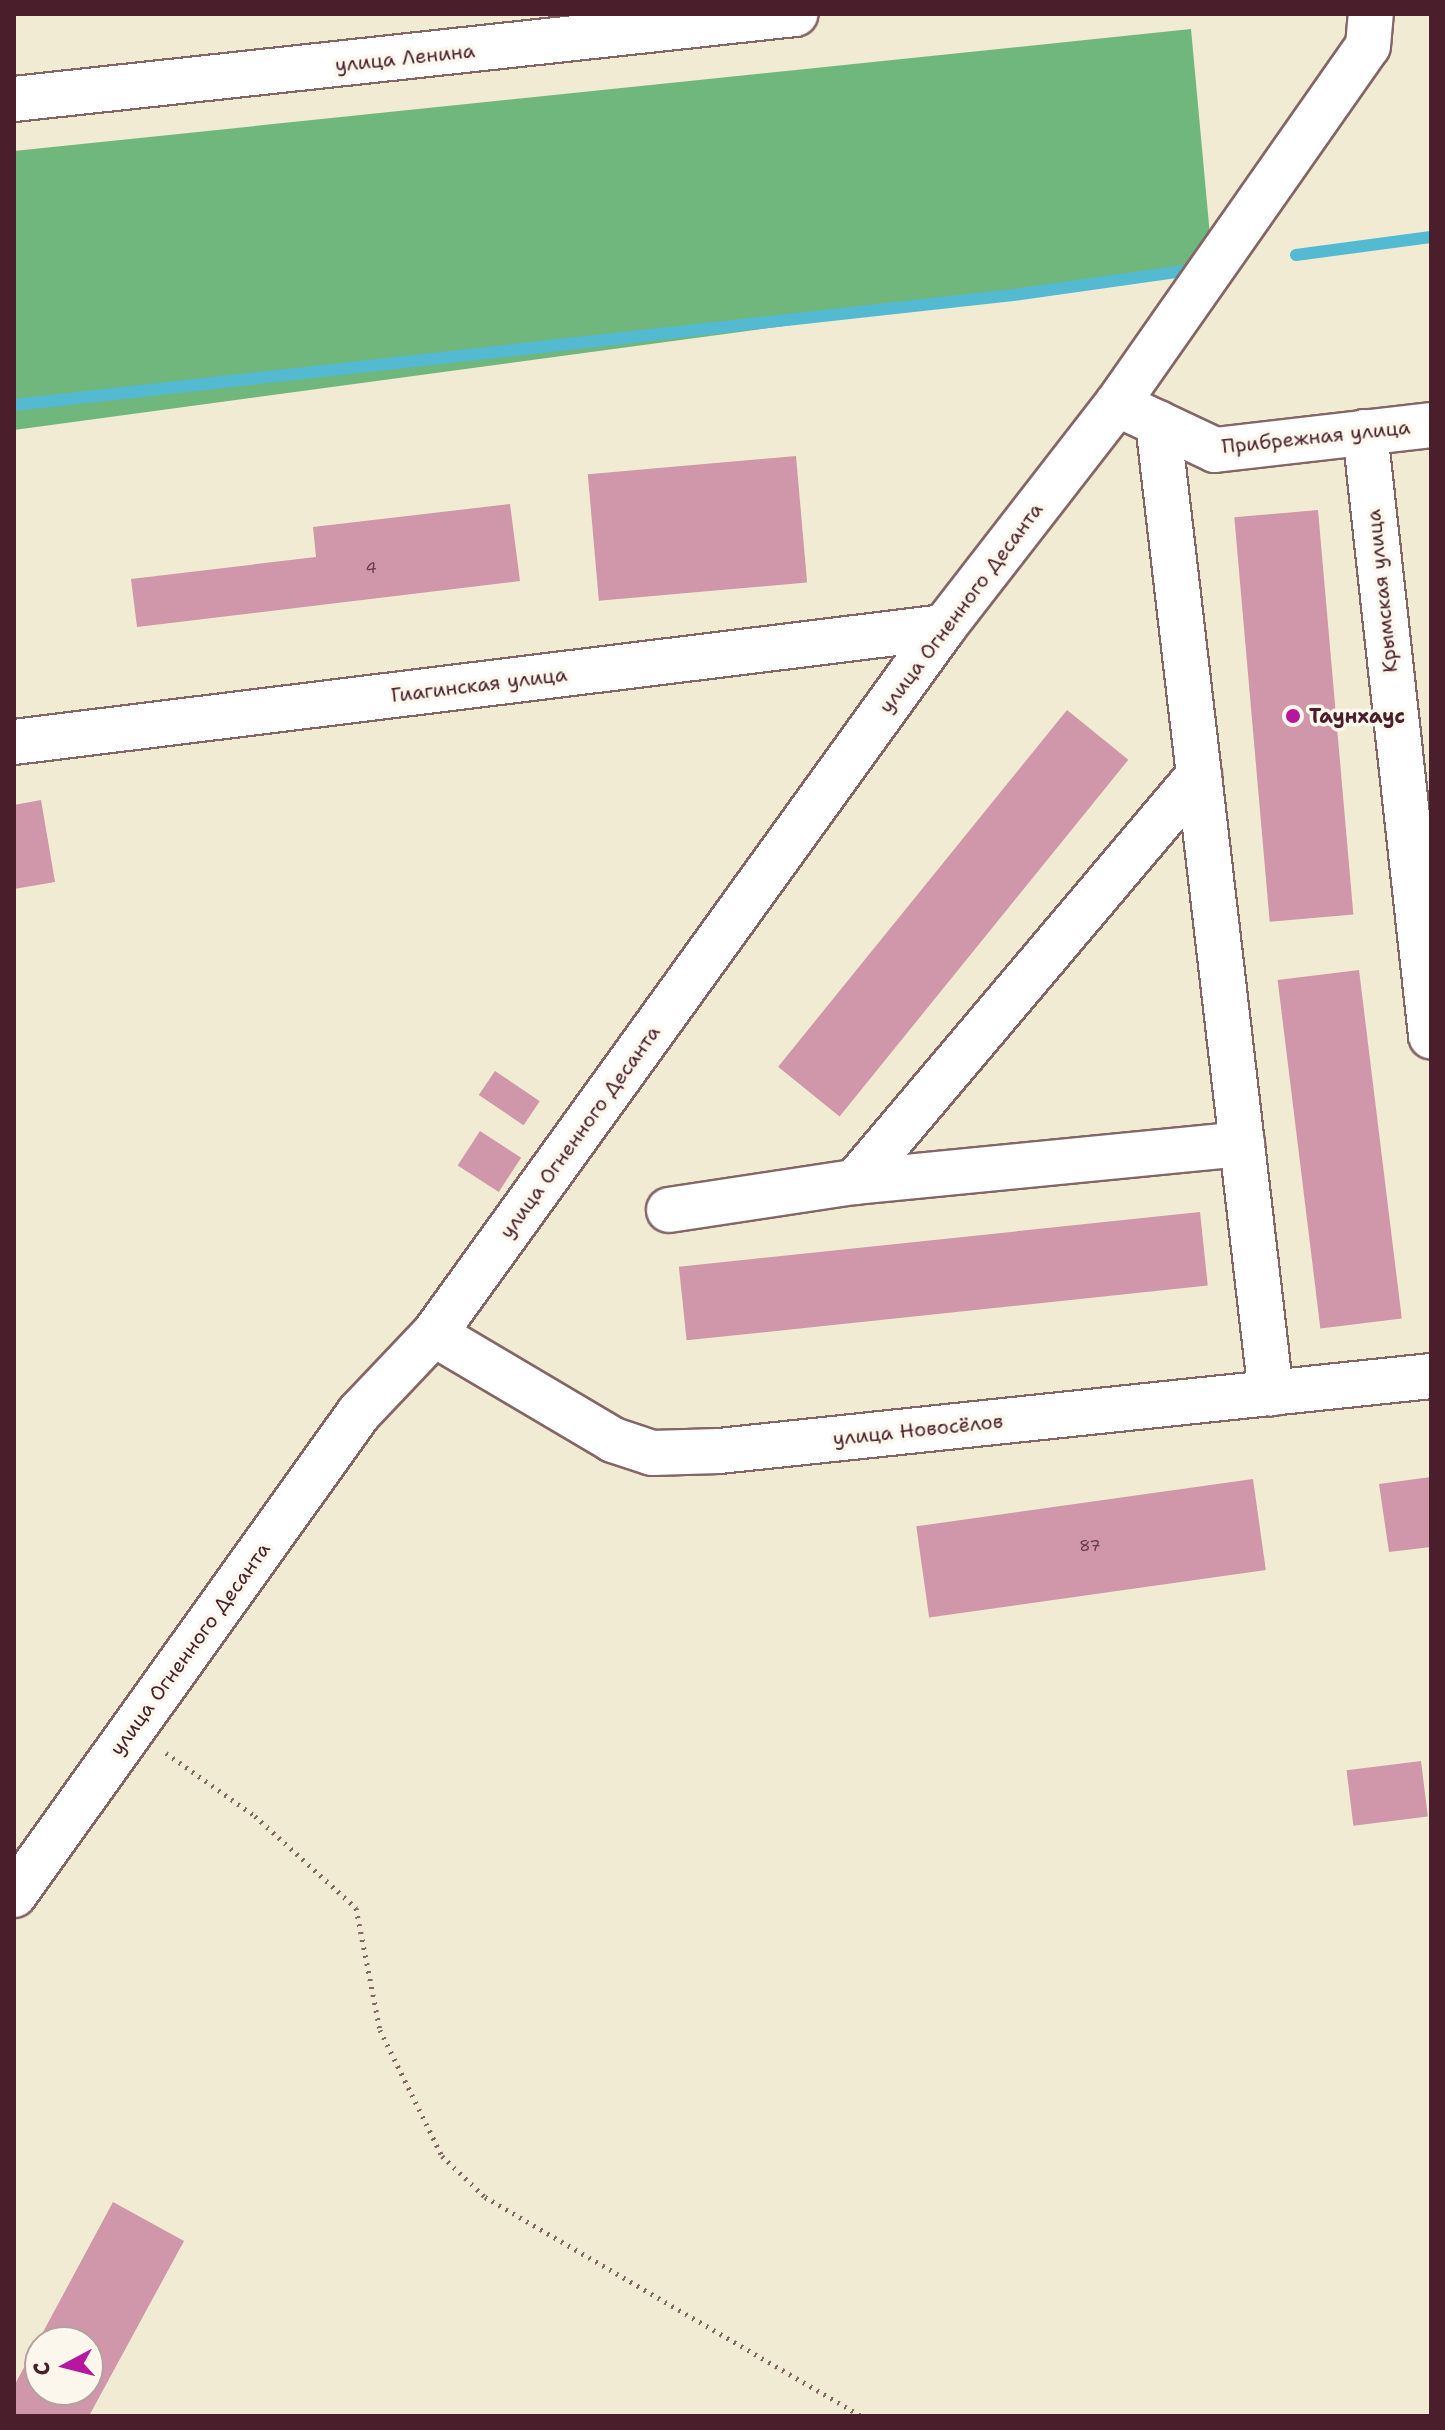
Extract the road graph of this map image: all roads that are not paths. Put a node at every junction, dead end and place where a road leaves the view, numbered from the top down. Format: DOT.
graph roads {
  1 [pos="795,14"];
  2 [pos="1371,14"];
  3 [pos="14,99"];
  4 [pos="1117,404"];
  5 [pos="1158,423"];
  6 [pos="1431,425"];
  7 [pos="1365,432"];
  8 [pos="944,627"];
  9 [pos="14,742"];
  10 [pos="1199,775"];
  11 [pos="1431,1036"];
  12 [pos="1242,1144"];
  13 [pos="855,1182"];
  14 [pos="669,1210"];
  15 [pos="434,1334"];
  16 [pos="1431,1376"];
  17 [pos="1271,1393"];
  18 [pos="14,1895"];
  1 -- 3 [label="street, улица Ленина"];
  2 -- 4 [label="street, улица Огненного Десанта"];
  4 -- 5 [label="street"];
  4 -- 8 [label="street, улица Огненного Десанта"];
  5 -- 7 [label="street, Прибрежная улица"];
  5 -- 10 [label="street"];
  6 -- 7 [label="street, Прибрежная улица"];
  7 -- 11 [label="street, Крымская улица"];
  8 -- 9 [label="street, Гиагинская улица"];
  8 -- 15 [label="street, улица Огненного Десанта"];
  10 -- 12 [label="street"];
  10 -- 13 [label="street"];
  12 -- 13 [label="street"];
  12 -- 17 [label="street"];
  13 -- 14 [label="street"];
  15 -- 17 [label="street, улица Новосёлов"];
  15 -- 18 [label="street, улица Огненного Десанта"];
  16 -- 17 [label="street, улица Новосёлов"];
}
